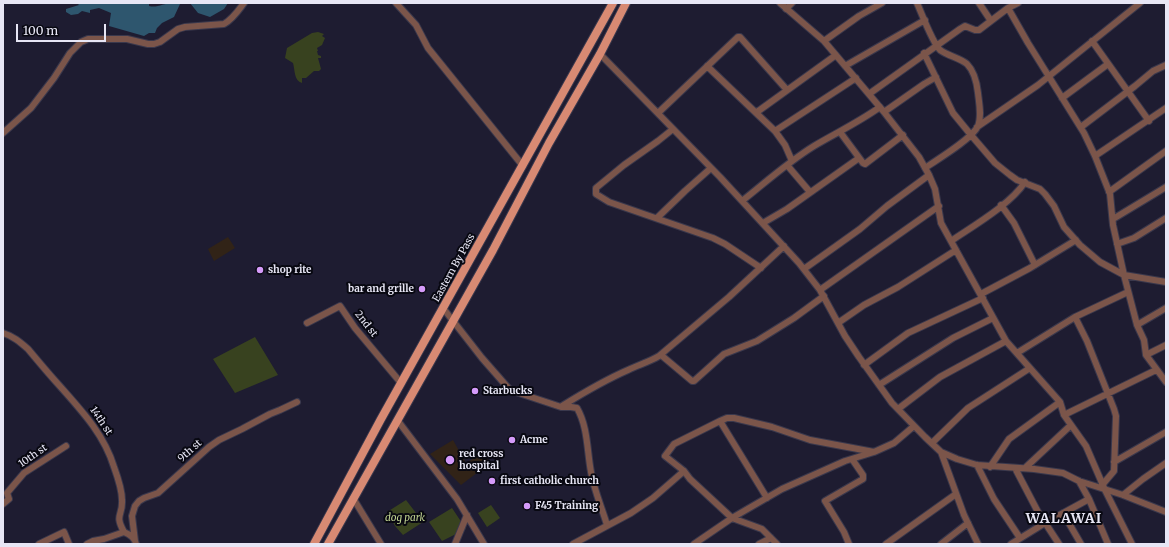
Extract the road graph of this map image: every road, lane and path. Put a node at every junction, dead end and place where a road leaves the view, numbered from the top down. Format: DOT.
graph roads {
  1 [pos="244,3"];
  2 [pos="396,3"];
  3 [pos="613,3"];
  4 [pos="626,3"];
  5 [pos="780,3"];
  6 [pos="792,3"];
  7 [pos="882,3"];
  8 [pos="917,3"];
  9 [pos="979,3"];
  10 [pos="1018,3"];
  11 [pos="1140,3"];
  12 [pos="1008,8"];
  13 [pos="786,9"];
  14 [pos="924,20"];
  15 [pos="991,21"];
  16 [pos="824,41"];
  17 [pos="1092,41"];
  18 [pos="936,44"];
  19 [pos="924,53"];
  20 [pos="600,54"];
  21 [pos="836,55"];
  22 [pos="1108,64"];
  23 [pos="1166,65"];
  24 [pos="707,66"];
  25 [pos="846,66"];
  26 [pos="1049,76"];
  27 [pos="936,77"];
  28 [pos="856,78"];
  29 [pos="787,90"];
  30 [pos="1128,92"];
  31 [pos="870,94"];
  32 [pos="1062,98"];
  33 [pos="1166,108"];
  34 [pos="882,109"];
  35 [pos="757,112"];
  36 [pos="658,113"];
  37 [pos="1150,121"];
  38 [pos="977,127"];
  39 [pos="1081,128"];
  40 [pos="673,129"];
  41 [pos="776,131"];
  42 [pos="840,132"];
  43 [pos="3,133"];
  44 [pos="971,135"];
  45 [pos="903,136"];
  46 [pos="1166,151"];
  47 [pos="1095,156"];
  48 [pos="859,158"];
  49 [pos="789,163"];
  50 [pos="523,166"];
  51 [pos="711,168"];
  52 [pos="925,168"];
  53 [pos="929,175"];
  54 [pos="1025,182"];
  55 [pos="1166,187"];
  56 [pos="810,192"];
  57 [pos="1109,192"];
  58 [pos="742,201"];
  59 [pos="939,206"];
  60 [pos="1001,206"];
  61 [pos="657,218"];
  62 [pos="1166,218"];
  63 [pos="1113,219"];
  64 [pos="763,223"];
  65 [pos="1076,240"];
  66 [pos="951,241"];
  67 [pos="1117,244"];
  68 [pos="784,246"];
  69 [pos="956,250"];
  70 [pos="1035,265"];
  71 [pos="761,268"];
  72 [pos="804,269"];
  73 [pos="1124,275"];
  74 [pos="1166,282"];
  75 [pos="820,290"];
  76 [pos="1128,292"];
  77 [pos="824,296"];
  78 [pos="982,296"];
  79 [pos="443,308"];
  80 [pos="1166,308"];
  81 [pos="1075,317"];
  82 [pos="993,318"];
  83 [pos="453,320"];
  84 [pos="307,323"];
  85 [pos="838,323"];
  86 [pos="1137,325"];
  87 [pos="3,333"];
  88 [pos="1006,341"];
  89 [pos="1166,345"];
  90 [pos="1017,353"];
  91 [pos="661,355"];
  92 [pos="1146,355"];
  93 [pos="864,365"];
  94 [pos="1030,368"];
  95 [pos="1156,370"];
  96 [pos="1166,382"];
  97 [pos="401,383"];
  98 [pos="879,385"];
  99 [pos="1109,394"];
  100 [pos="297,402"];
  101 [pos="1060,402"];
  102 [pos="561,407"];
  103 [pos="898,409"];
  104 [pos="1064,415"];
  105 [pos="398,421"];
  106 [pos="720,421"];
  107 [pos="1071,425"];
  108 [pos="914,426"];
  109 [pos="1166,432"];
  110 [pos="932,443"];
  111 [pos="66,446"];
  112 [pos="874,452"];
  113 [pos="942,452"];
  114 [pos="852,459"];
  115 [pos="1114,462"];
  116 [pos="1166,463"];
  117 [pos="977,466"];
  118 [pos="990,467"];
  119 [pos="1015,468"];
  120 [pos="1025,468"];
  121 [pos="684,471"];
  122 [pos="1079,480"];
  123 [pos="1104,487"];
  124 [pos="956,494"];
  125 [pos="1124,495"];
  126 [pos="353,498"];
  127 [pos="767,498"];
  128 [pos="1089,498"];
  129 [pos="3,504"];
  130 [pos="1166,512"];
  131 [pos="1063,513"];
  132 [pos="467,515"];
  133 [pos="732,518"];
  134 [pos="968,523"];
  135 [pos="1045,523"];
  136 [pos="607,525"];
  137 [pos="124,532"];
  138 [pos="771,538"];
  139 [pos="1020,538"];
  140 [pos="136,542"];
  141 [pos="39,544"];
  142 [pos="70,544"];
  143 [pos="87,544"];
  144 [pos="314,544"];
  145 [pos="328,544"];
  146 [pos="381,544"];
  147 [pos="455,544"];
  148 [pos="484,544"];
  149 [pos="573,544"];
  150 [pos="694,544"];
  151 [pos="759,544"];
  152 [pos="777,544"];
  153 [pos="849,544"];
  154 [pos="886,544"];
  155 [pos="941,544"];
  156 [pos="978,544"];
  157 [pos="1011,544"];
  158 [pos="1059,544"];
  159 [pos="1081,544"];
  160 [pos="1108,544"];
  161 [pos="1132,544"];
  1 -- 43 [label="street"];
  2 -- 50 [label="street"];
  3 -- 50 [label="main road, Eastern By Pass"];
  4 -- 20 [label="main road"];
  5 -- 13 [label="street"];
  6 -- 13 [label="street"];
  7 -- 16 [label="street"];
  8 -- 14 [label="street"];
  9 -- 15 [label="street"];
  10 -- 12 [label="street"];
  11 -- 17 [label="street"];
  12 -- 15 [label="street"];
  12 -- 26 [label="street"];
  13 -- 16 [label="street"];
  14 -- 18 [label="street"];
  14 -- 25 [label="street"];
  15 -- 18 [label="street"];
  16 -- 21 [label="street"];
  17 -- 22 [label="street"];
  17 -- 26 [label="street"];
  18 -- 19 [label="street"];
  18 -- 38 [label="street"];
  19 -- 27 [label="street"];
  19 -- 31 [label="street"];
  20 -- 36 [label="street"];
  20 -- 83 [label="main road"];
  21 -- 25 [label="street"];
  21 -- 29 [label="street"];
  22 -- 30 [label="street"];
  22 -- 32 [label="street"];
  23 -- 30 [label="street"];
  24 -- 29 [label="street"];
  24 -- 35 [label="street"];
  24 -- 36 [label="street"];
  25 -- 28 [label="street"];
  26 -- 32 [label="street"];
  26 -- 38 [label="street"];
  27 -- 34 [label="street"];
  27 -- 44 [label="street"];
  28 -- 31 [label="street"];
  28 -- 41 [label="street"];
  29 -- 35 [label="street"];
  30 -- 37 [label="street"];
  30 -- 39 [label="street"];
  31 -- 34 [label="street"];
  32 -- 39 [label="street"];
  33 -- 37 [label="street"];
  34 -- 42 [label="street"];
  34 -- 45 [label="street"];
  35 -- 41 [label="street"];
  36 -- 40 [label="street"];
  37 -- 47 [label="street"];
  38 -- 44 [label="street"];
  39 -- 47 [label="street"];
  40 -- 51 [label="street"];
  40 -- 61 [label="street"];
  41 -- 49 [label="street"];
  42 -- 48 [label="street"];
  42 -- 49 [label="street"];
  44 -- 52 [label="street"];
  44 -- 54 [label="street"];
  45 -- 48 [label="street"];
  45 -- 52 [label="street"];
  46 -- 57 [label="street"];
  47 -- 57 [label="street"];
  48 -- 56 [label="street"];
  49 -- 56 [label="street"];
  49 -- 58 [label="street"];
  50 -- 79 [label="main road, Eastern By Pass"];
  51 -- 58 [label="street"];
  51 -- 61 [label="street"];
  52 -- 53 [label="street"];
  53 -- 59 [label="street"];
  53 -- 72 [label="street"];
  54 -- 60 [label="street"];
  54 -- 65 [label="street"];
  55 -- 63 [label="street"];
  56 -- 64 [label="street"];
  57 -- 63 [label="street"];
  58 -- 64 [label="street"];
  59 -- 66 [label="street"];
  59 -- 75 [label="street"];
  60 -- 66 [label="street"];
  60 -- 70 [label="street"];
  61 -- 71 [label="street"];
  62 -- 67 [label="street"];
  63 -- 67 [label="street"];
  64 -- 68 [label="street"];
  65 -- 70 [label="street"];
  65 -- 73 [label="street"];
  66 -- 69 [label="street"];
  67 -- 73 [label="street"];
  68 -- 71 [label="street"];
  68 -- 72 [label="street"];
  69 -- 78 [label="street"];
  69 -- 85 [label="street"];
  70 -- 78 [label="street"];
  71 -- 91 [label="street"];
  72 -- 75 [label="street"];
  73 -- 74 [label="street"];
  73 -- 76 [label="street"];
  75 -- 77 [label="street"];
  76 -- 81 [label="street"];
  76 -- 86 [label="street"];
  77 -- 85 [label="street"];
  77 -- 91 [label="street"];
  78 -- 82 [label="street"];
  78 -- 93 [label="street"];
  79 -- 83 [label="street"];
  79 -- 97 [label="main road, Eastern By Pass"];
  80 -- 86 [label="street"];
  81 -- 90 [label="street"];
  81 -- 99 [label="street"];
  82 -- 88 [label="street"];
  82 -- 98 [label="street"];
  83 -- 102 [label="street"];
  83 -- 105 [label="main road"];
  84 -- 97 [label="street, 2nd st"];
  85 -- 93 [label="street"];
  86 -- 92 [label="street"];
  87 -- 137 [label="street, 14th st"];
  88 -- 90 [label="street"];
  88 -- 103 [label="street"];
  89 -- 92 [label="street"];
  90 -- 94 [label="street"];
  91 -- 102 [label="street"];
  92 -- 95 [label="street"];
  93 -- 98 [label="street"];
  94 -- 101 [label="street"];
  94 -- 110 [label="street"];
  95 -- 96 [label="street"];
  95 -- 99 [label="street"];
  97 -- 144 [label="main road, Eastern By Pass"];
  98 -- 103 [label="street"];
  99 -- 104 [label="street"];
  99 -- 115 [label="street"];
  100 -- 140 [label="street, 9th st"];
  101 -- 104 [label="street"];
  101 -- 118 [label="street"];
  102 -- 136 [label="street"];
  103 -- 108 [label="street"];
  104 -- 107 [label="street"];
  105 -- 126 [label="main road"];
  105 -- 132 [label="street"];
  106 -- 112 [label="street"];
  106 -- 121 [label="street"];
  106 -- 127 [label="street"];
  107 -- 120 [label="street"];
  107 -- 123 [label="street"];
  108 -- 110 [label="street"];
  108 -- 112 [label="street"];
  109 -- 115 [label="street"];
  110 -- 113 [label="street"];
  111 -- 129 [label="street, 10th st"];
  112 -- 114 [label="street"];
  113 -- 117 [label="street"];
  113 -- 124 [label="street"];
  114 -- 127 [label="street"];
  114 -- 153 [label="street"];
  115 -- 123 [label="street"];
  116 -- 125 [label="street"];
  117 -- 118 [label="street"];
  117 -- 139 [label="street"];
  118 -- 119 [label="street"];
  119 -- 120 [label="street"];
  119 -- 135 [label="street"];
  120 -- 122 [label="street"];
  121 -- 133 [label="street"];
  121 -- 136 [label="street"];
  122 -- 123 [label="street"];
  122 -- 128 [label="street"];
  123 -- 125 [label="street"];
  123 -- 161 [label="street"];
  124 -- 134 [label="street"];
  124 -- 154 [label="street"];
  125 -- 130 [label="street"];
  126 -- 145 [label="main road"];
  126 -- 146 [label="street"];
  127 -- 133 [label="street"];
  128 -- 131 [label="street"];
  128 -- 160 [label="street"];
  131 -- 135 [label="street"];
  131 -- 159 [label="street"];
  132 -- 147 [label="street"];
  132 -- 148 [label="street"];
  133 -- 138 [label="street"];
  133 -- 150 [label="street"];
  134 -- 155 [label="street"];
  134 -- 156 [label="street"];
  135 -- 139 [label="street"];
  135 -- 158 [label="street"];
  136 -- 149 [label="street"];
  137 -- 140 [label="street"];
  137 -- 143 [label="street"];
  138 -- 151 [label="street"];
  138 -- 152 [label="street"];
  139 -- 157 [label="street"];
  141 -- 142 [label="street"];
}
